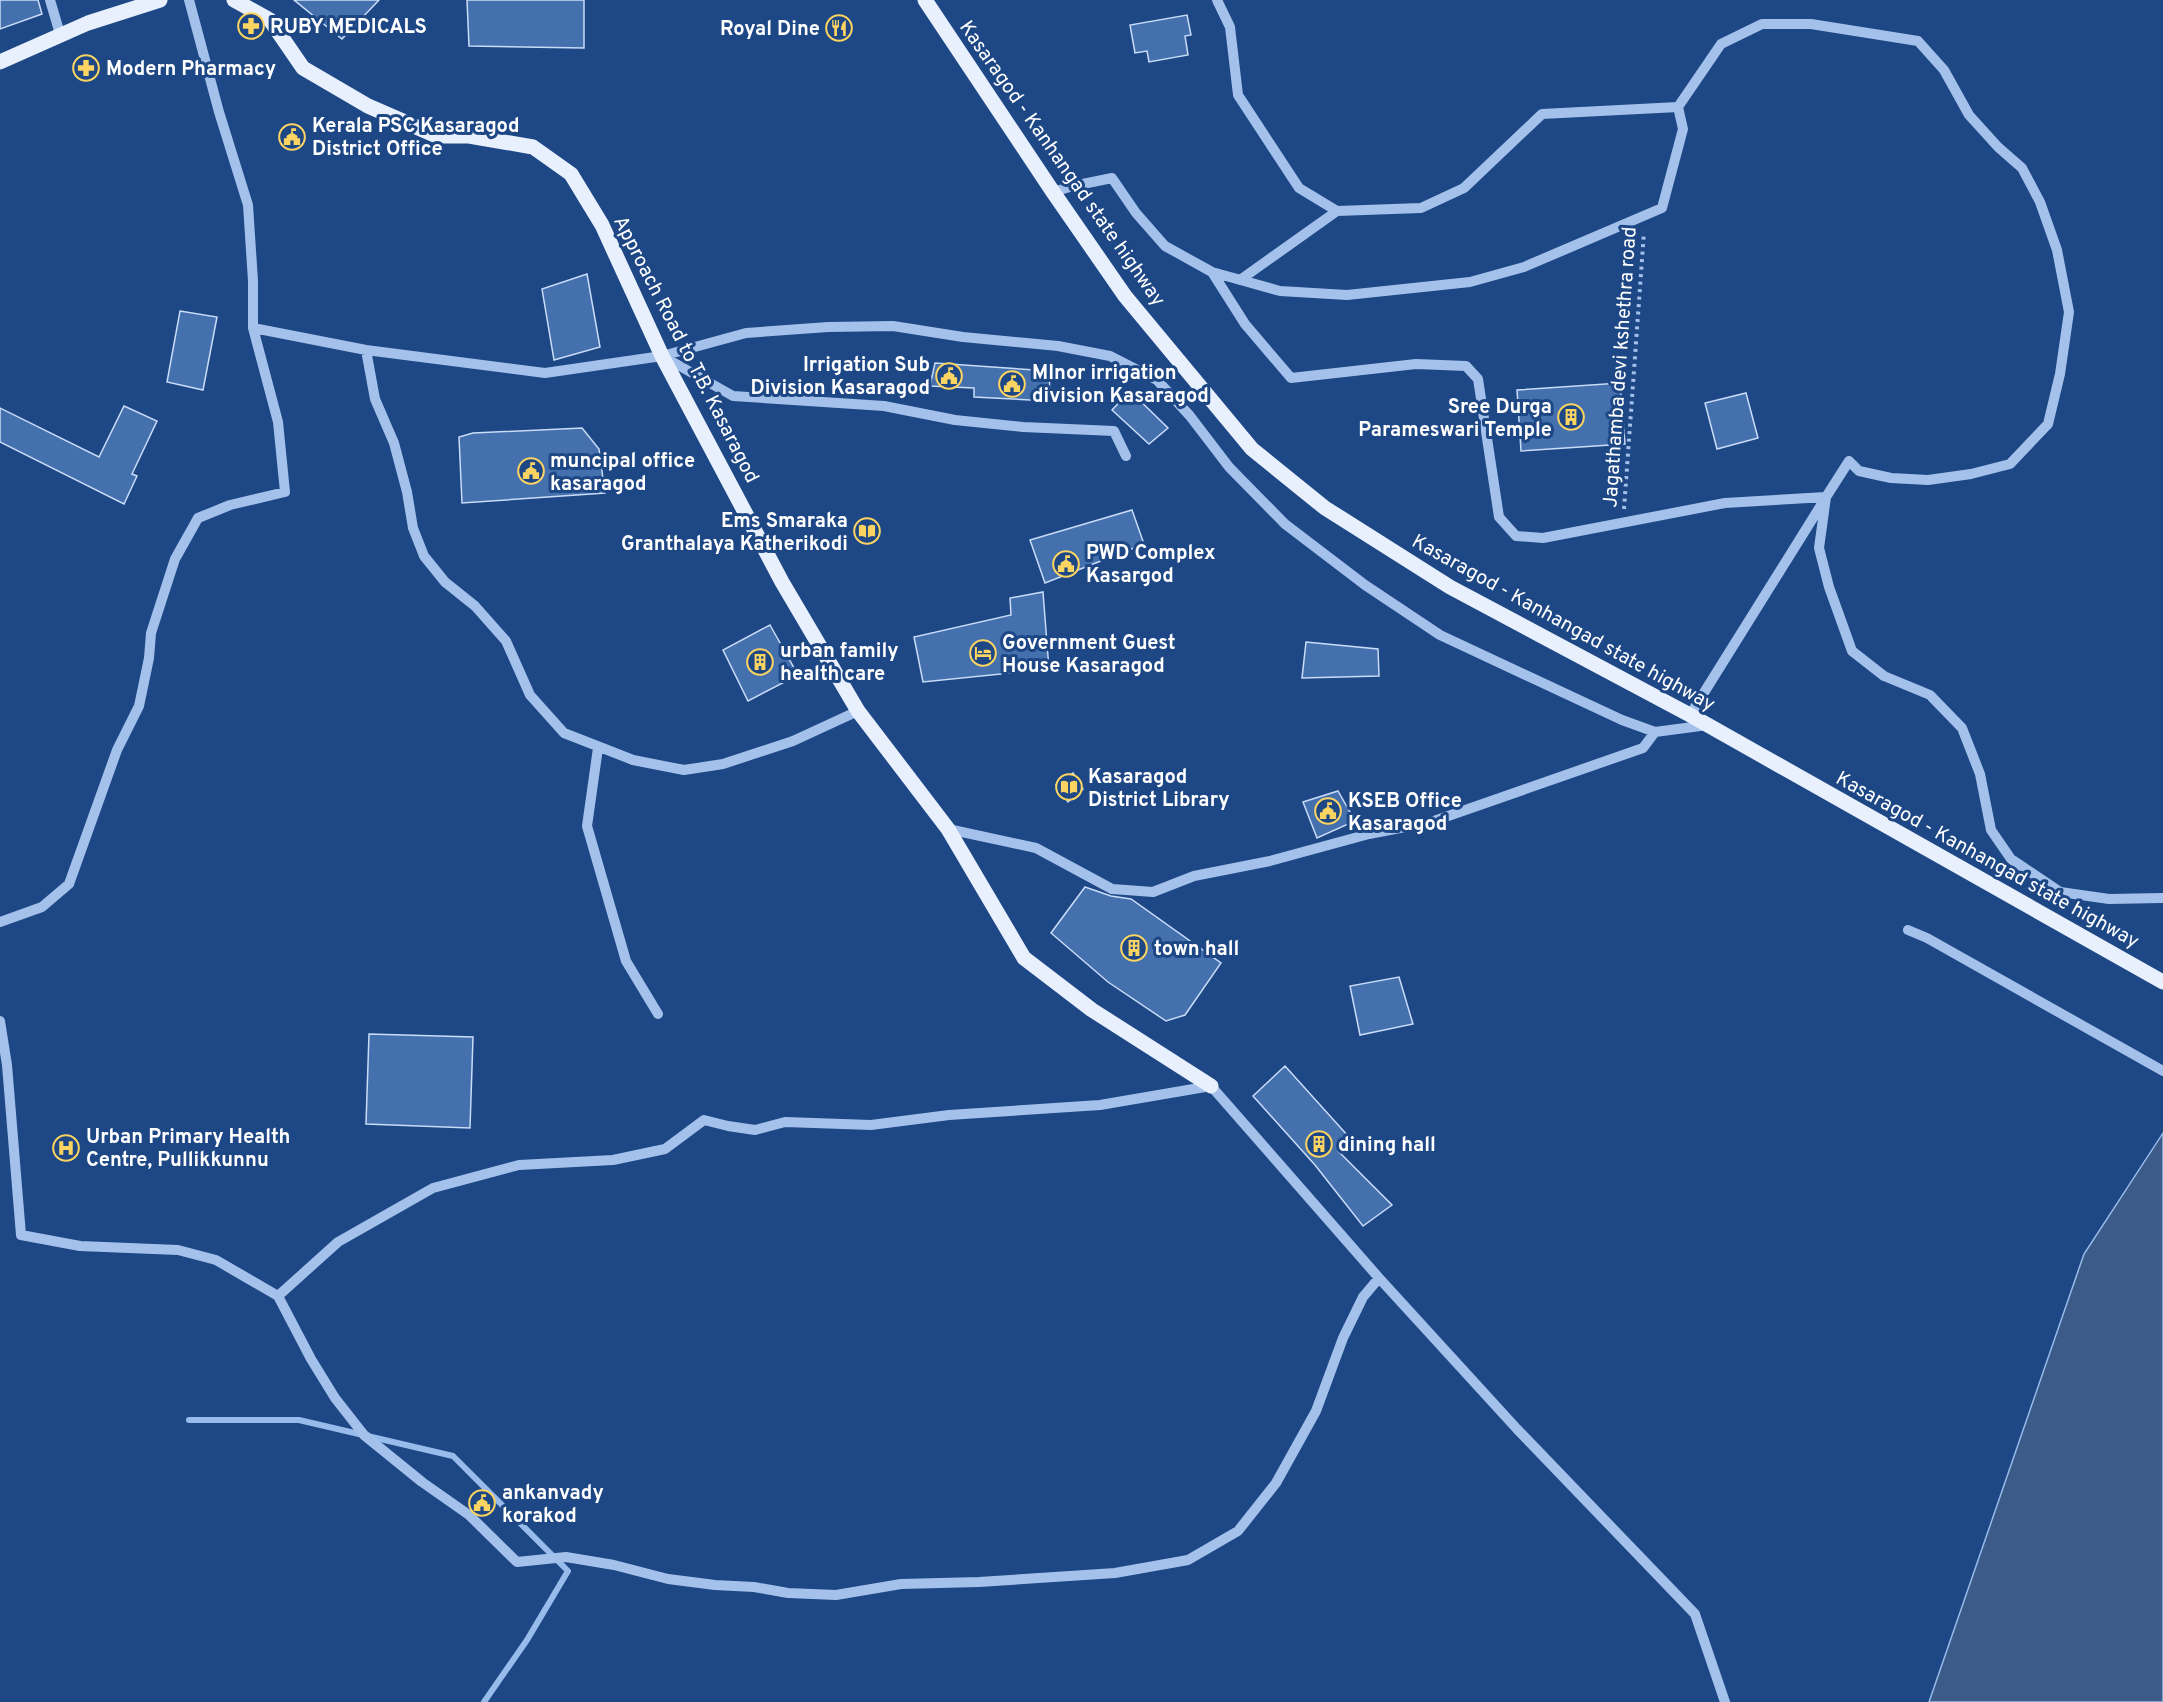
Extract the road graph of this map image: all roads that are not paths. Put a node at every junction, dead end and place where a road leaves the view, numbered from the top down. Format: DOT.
graph roads {
  1 [pos="50,0"];
  2 [pos="160,0"];
  3 [pos="189,0"];
  4 [pos="234,0"];
  5 [pos="925,0"];
  6 [pos="1217,0"];
  7 [pos="60,34"];
  8 [pos="0,62"];
  9 [pos="1678,107"];
  10 [pos="1053,192"];
  11 [pos="1337,211"];
  12 [pos="1212,272"];
  13 [pos="1240,280"];
  14 [pos="253,328"];
  15 [pos="366,351"];
  16 [pos="662,356"];
  17 [pos="1126,456"];
  18 [pos="1826,497"];
  19 [pos="858,711"];
  20 [pos="1690,715"];
  21 [pos="1708,725"];
  22 [pos="1655,732"];
  23 [pos="598,748"];
  24 [pos="948,830"];
  25 [pos="2163,898"];
  26 [pos="0,922"];
  27 [pos="1908,930"];
  28 [pos="2163,982"];
  29 [pos="658,1014"];
  30 [pos="0,1021"];
  31 [pos="2163,1071"];
  32 [pos="1211,1086"];
  33 [pos="1379,1278"];
  34 [pos="278,1296"];
  35 [pos="1725,1702"];
  1 -- 7 [label="street"];
  2 -- 7 [label="main road"];
  3 -- 14 [label="street"];
  4 -- 16 [label="main road, Approach Road to T.B. Kasaragod"];
  5 -- 10 [label="main road, Kasaragod - Kanhangad state highway"];
  6 -- 11 [label="street"];
  7 -- 8 [label="main road"];
  9 -- 11 [label="street"];
  9 -- 13 [label="street"];
  9 -- 18 [label="street"];
  10 -- 12 [label="street"];
  10 -- 20 [label="main road, Kasaragod - Kanhangad state highway"];
  11 -- 13 [label="street"];
  12 -- 13 [label="street"];
  12 -- 18 [label="street"];
  14 -- 15 [label="street"];
  14 -- 26 [label="street"];
  15 -- 16 [label="street"];
  15 -- 23 [label="street"];
  16 -- 17 [label="street"];
  16 -- 19 [label="main road, Approach Road to T.B. Kasaragod"];
  16 -- 22 [label="street"];
  18 -- 20 [label="street"];
  18 -- 25 [label="street"];
  19 -- 23 [label="street"];
  19 -- 24 [label="main road, Approach Road to T.B. Kasaragod"];
  20 -- 21 [label="main road, Kasaragod - Kanhangad state highway"];
  21 -- 22 [label="street"];
  21 -- 28 [label="main road, Kasaragod - Kanhangad state highway"];
  22 -- 24 [label="street"];
  23 -- 29 [label="street"];
  24 -- 32 [label="main road, Approach Road to T.B. Kasaragod"];
  27 -- 31 [label="street"];
  30 -- 34 [label="street"];
  32 -- 33 [label="street"];
  32 -- 34 [label="street"];
  33 -- 34 [label="street"];
  33 -- 35 [label="street"];
}
